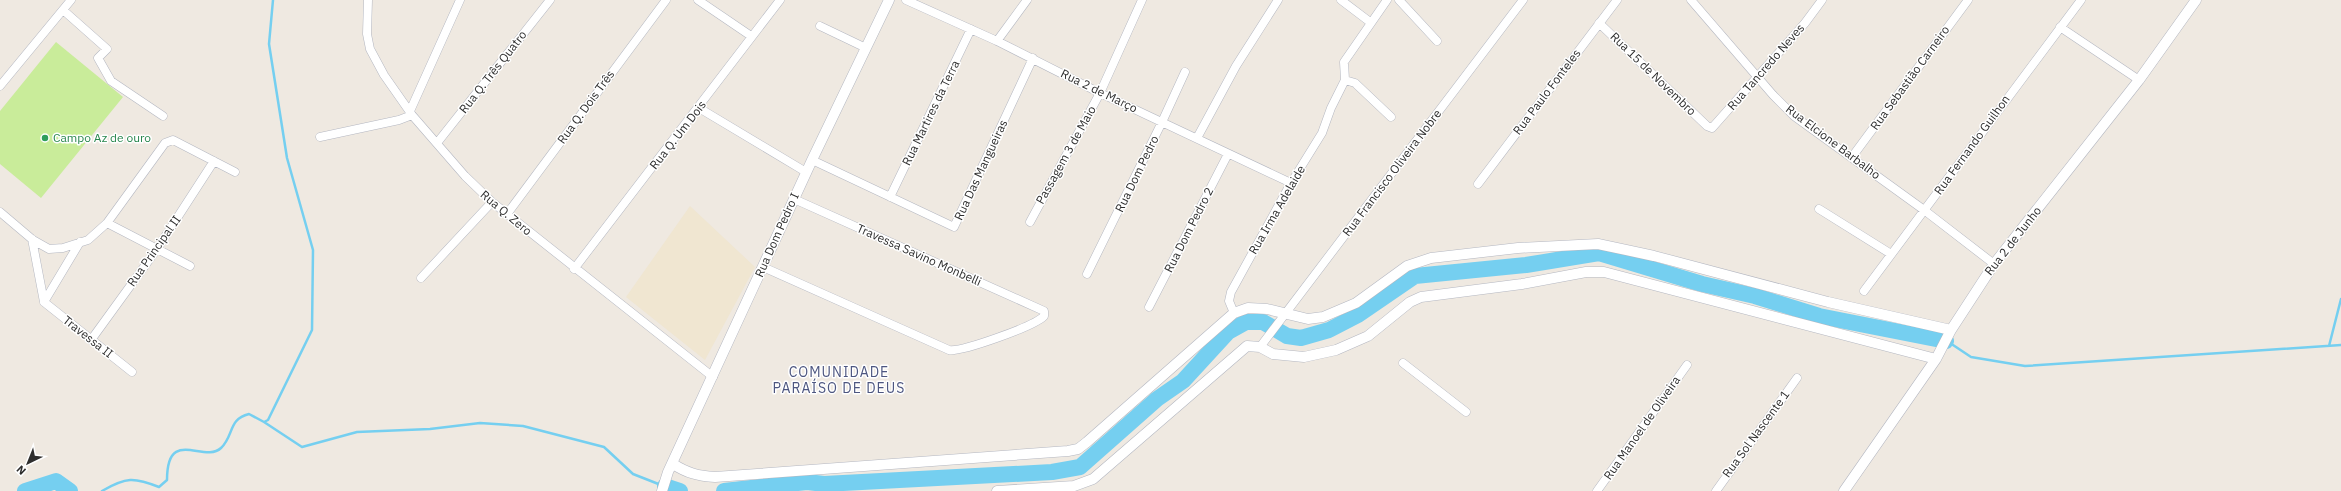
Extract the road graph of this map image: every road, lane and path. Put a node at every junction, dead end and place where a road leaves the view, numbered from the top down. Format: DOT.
graph roads {
  1 [pos="71,0"];
  2 [pos="368,0"];
  3 [pos="460,0"];
  4 [pos="550,0"];
  5 [pos="666,0"];
  6 [pos="698,0"];
  7 [pos="780,0"];
  8 [pos="889,0"];
  9 [pos="1027,0"];
  10 [pos="1142,0"];
  11 [pos="1278,0"];
  12 [pos="1342,0"];
  13 [pos="1387,0"];
  14 [pos="1399,0"];
  15 [pos="1524,0"];
  16 [pos="1617,0"];
  17 [pos="1822,0"];
  18 [pos="1968,0"];
  19 [pos="2081,0"];
  20 [pos="2196,0"];
  21 [pos="910,1"];
  22 [pos="1696,2"];
  23 [pos="63,10"];
  24 [pos="1370,22"];
  25 [pos="1599,23"];
  26 [pos="820,26"];
  27 [pos="2060,27"];
  28 [pos="971,29"];
  29 [pos="751,36"];
  30 [pos="997,41"];
  31 [pos="1437,41"];
  32 [pos="866,48"];
  33 [pos="1033,58"];
  34 [pos="1185,72"];
  35 [pos="1758,77"];
  36 [pos="1346,80"];
  37 [pos="2139,80"];
  38 [pos="0,86"];
  39 [pos="1100,93"];
  40 [pos="699,108"];
  41 [pos="411,113"];
  42 [pos="163,116"];
  43 [pos="1391,117"];
  44 [pos="1162,122"];
  45 [pos="1707,126"];
  46 [pos="320,137"];
  47 [pos="1197,138"];
  48 [pos="437,144"];
  49 [pos="1228,154"];
  50 [pos="1852,157"];
  51 [pos="812,160"];
  52 [pos="214,161"];
  53 [pos="235,172"];
  54 [pos="806,172"];
  55 [pos="1291,183"];
  56 [pos="1478,184"];
  57 [pos="890,196"];
  58 [pos="794,199"];
  59 [pos="492,202"];
  60 [pos="1819,209"];
  61 [pos="1924,210"];
  62 [pos="0,212"];
  63 [pos="507,214"];
  64 [pos="1030,222"];
  65 [pos="107,224"];
  66 [pos="32,239"];
  67 [pos="80,242"];
  68 [pos="157,249"];
  69 [pos="1891,254"];
  70 [pos="1994,264"];
  71 [pos="190,266"];
  72 [pos="763,267"];
  73 [pos="574,269"];
  74 [pos="1087,274"];
  75 [pos="421,278"];
  76 [pos="1864,291"];
  77 [pos="44,302"];
  78 [pos="1149,307"];
  79 [pos="1234,313"];
  80 [pos="1285,314"];
  81 [pos="1951,330"];
  82 [pos="91,340"];
  83 [pos="1260,347"];
  84 [pos="1936,359"];
  85 [pos="1403,363"];
  86 [pos="1687,365"];
  87 [pos="132,372"];
  88 [pos="713,377"];
  89 [pos="1797,378"];
  90 [pos="1466,412"];
  91 [pos="671,468"];
  92 [pos="662,491"];
  93 [pos="997,491"];
  94 [pos="1597,491"];
  95 [pos="1716,491"];
  96 [pos="1844,491"];
  1 -- 23 [label="street"];
  2 -- 41 [label="street, Rua Q. Zero"];
  3 -- 41 [label="street"];
  4 -- 48 [label="street, Rua Q. Três Quatro"];
  5 -- 63 [label="street, Rua Q. Dois Três"];
  6 -- 29 [label="street"];
  7 -- 29 [label="street, Rua Q. Um Dois"];
  8 -- 32 [label="street, Rua Dom Pedro I"];
  9 -- 30 [label="street"];
  10 -- 39 [label="street, Passagem 3 de Maio"];
  11 -- 47 [label="street"];
  12 -- 24 [label="street"];
  13 -- 24 [label="street"];
  14 -- 31 [label="street"];
  15 -- 80 [label="street, Rua Francisco Oliveira Nobre"];
  16 -- 25 [label="street, Rua Paulo Fonteles"];
  17 -- 35 [label="street, Rua Tancredo Neves"];
  18 -- 50 [label="street, Rua Sebastião Carneiro"];
  19 -- 27 [label="street, Rua Fernando Guilhon"];
  20 -- 37 [label="street, Rua 2 de Junho"];
  21 -- 28 [label="street, Rua 2 de Março"];
  22 -- 35 [label="street, Rua Elcione Barbalho"];
  23 -- 38 [label="street"];
  23 -- 42 [label="street"];
  24 -- 36 [label="street"];
  25 -- 45 [label="street, Rua 15 de Novembro"];
  25 -- 56 [label="street, Rua Paulo Fonteles"];
  26 -- 32 [label="street"];
  27 -- 37 [label="street"];
  27 -- 61 [label="street, Rua Fernando Guilhon"];
  28 -- 30 [label="street, Rua 2 de Março"];
  28 -- 57 [label="street, Rua Martires da Terra"];
  29 -- 40 [label="street, Rua Q. Um Dois"];
  30 -- 33 [label="street, Rua 2 de Março"];
  32 -- 51 [label="street, Rua Dom Pedro I"];
  33 -- 39 [label="street, Rua 2 de Março"];
  33 -- 57 [label="street, Rua Das Mangueiras"];
  34 -- 44 [label="street, Rua Dom Pedro"];
  35 -- 45 [label="street, Rua Tancredo Neves"];
  35 -- 50 [label="street, Rua Elcione Barbalho"];
  36 -- 43 [label="street"];
  36 -- 55 [label="street, Rua Irma Adelaide"];
  37 -- 70 [label="street, Rua 2 de Junho"];
  39 -- 44 [label="street, Rua 2 de Março"];
  39 -- 64 [label="street, Passagem 3 de Maio"];
  40 -- 54 [label="street"];
  40 -- 73 [label="street, Rua Q. Um Dois"];
  41 -- 46 [label="street"];
  41 -- 48 [label="street, Rua Q. Zero"];
  44 -- 47 [label="street, Rua 2 de Março"];
  44 -- 74 [label="street, Rua Dom Pedro"];
  47 -- 49 [label="street, Rua 2 de Março"];
  48 -- 59 [label="street, Rua Q. Zero"];
  49 -- 55 [label="street, Rua 2 de Março"];
  49 -- 78 [label="street, Rua Dom Pedro 2"];
  50 -- 61 [label="street, Rua Elcione Barbalho"];
  51 -- 54 [label="street, Rua Dom Pedro I"];
  51 -- 57 [label="street, Rua Das Mangueiras"];
  52 -- 53 [label="street"];
  52 -- 65 [label="street"];
  52 -- 68 [label="street, Rua Principal II"];
  54 -- 58 [label="street, Rua Dom Pedro I"];
  55 -- 79 [label="street, Rua Irma Adelaide"];
  58 -- 72 [label="street, Rua Dom Pedro I"];
  58 -- 72 [label="street, Travessa Savino Monbelli"];
  59 -- 63 [label="street, Rua Q. Zero"];
  59 -- 75 [label="street"];
  60 -- 69 [label="street"];
  61 -- 69 [label="street, Rua Fernando Guilhon"];
  61 -- 70 [label="street, Rua Elcione Barbalho"];
  62 -- 66 [label="street"];
  63 -- 73 [label="street, Rua Q. Zero"];
  65 -- 67 [label="street"];
  65 -- 68 [label="street"];
  66 -- 67 [label="street"];
  66 -- 77 [label="street"];
  67 -- 77 [label="street"];
  68 -- 71 [label="street"];
  68 -- 82 [label="street, Rua Principal II"];
  69 -- 76 [label="street, Rua Fernando Guilhon"];
  70 -- 81 [label="street, Rua 2 de Junho"];
  72 -- 88 [label="street, Rua Dom Pedro I"];
  73 -- 88 [label="street, Rua Q. Zero"];
  77 -- 82 [label="street, Travessa II"];
  79 -- 80 [label="street"];
  79 -- 91 [label="street"];
  80 -- 81 [label="street"];
  80 -- 83 [label="street, Rua Francisco Oliveira Nobre"];
  81 -- 84 [label="street, Rua 2 de Junho"];
  82 -- 87 [label="street, Travessa II"];
  84 -- 93 [label="street"];
  84 -- 96 [label="street, Rua 2 de Junho"];
  85 -- 90 [label="street"];
  86 -- 94 [label="street, Rua Manoel de Oliveira"];
  88 -- 91 [label="street, Rua Dom Pedro I"];
  89 -- 95 [label="street, Rua Sol Nascente 1"];
  91 -- 92 [label="street, Rua Dom Pedro I"];
}
